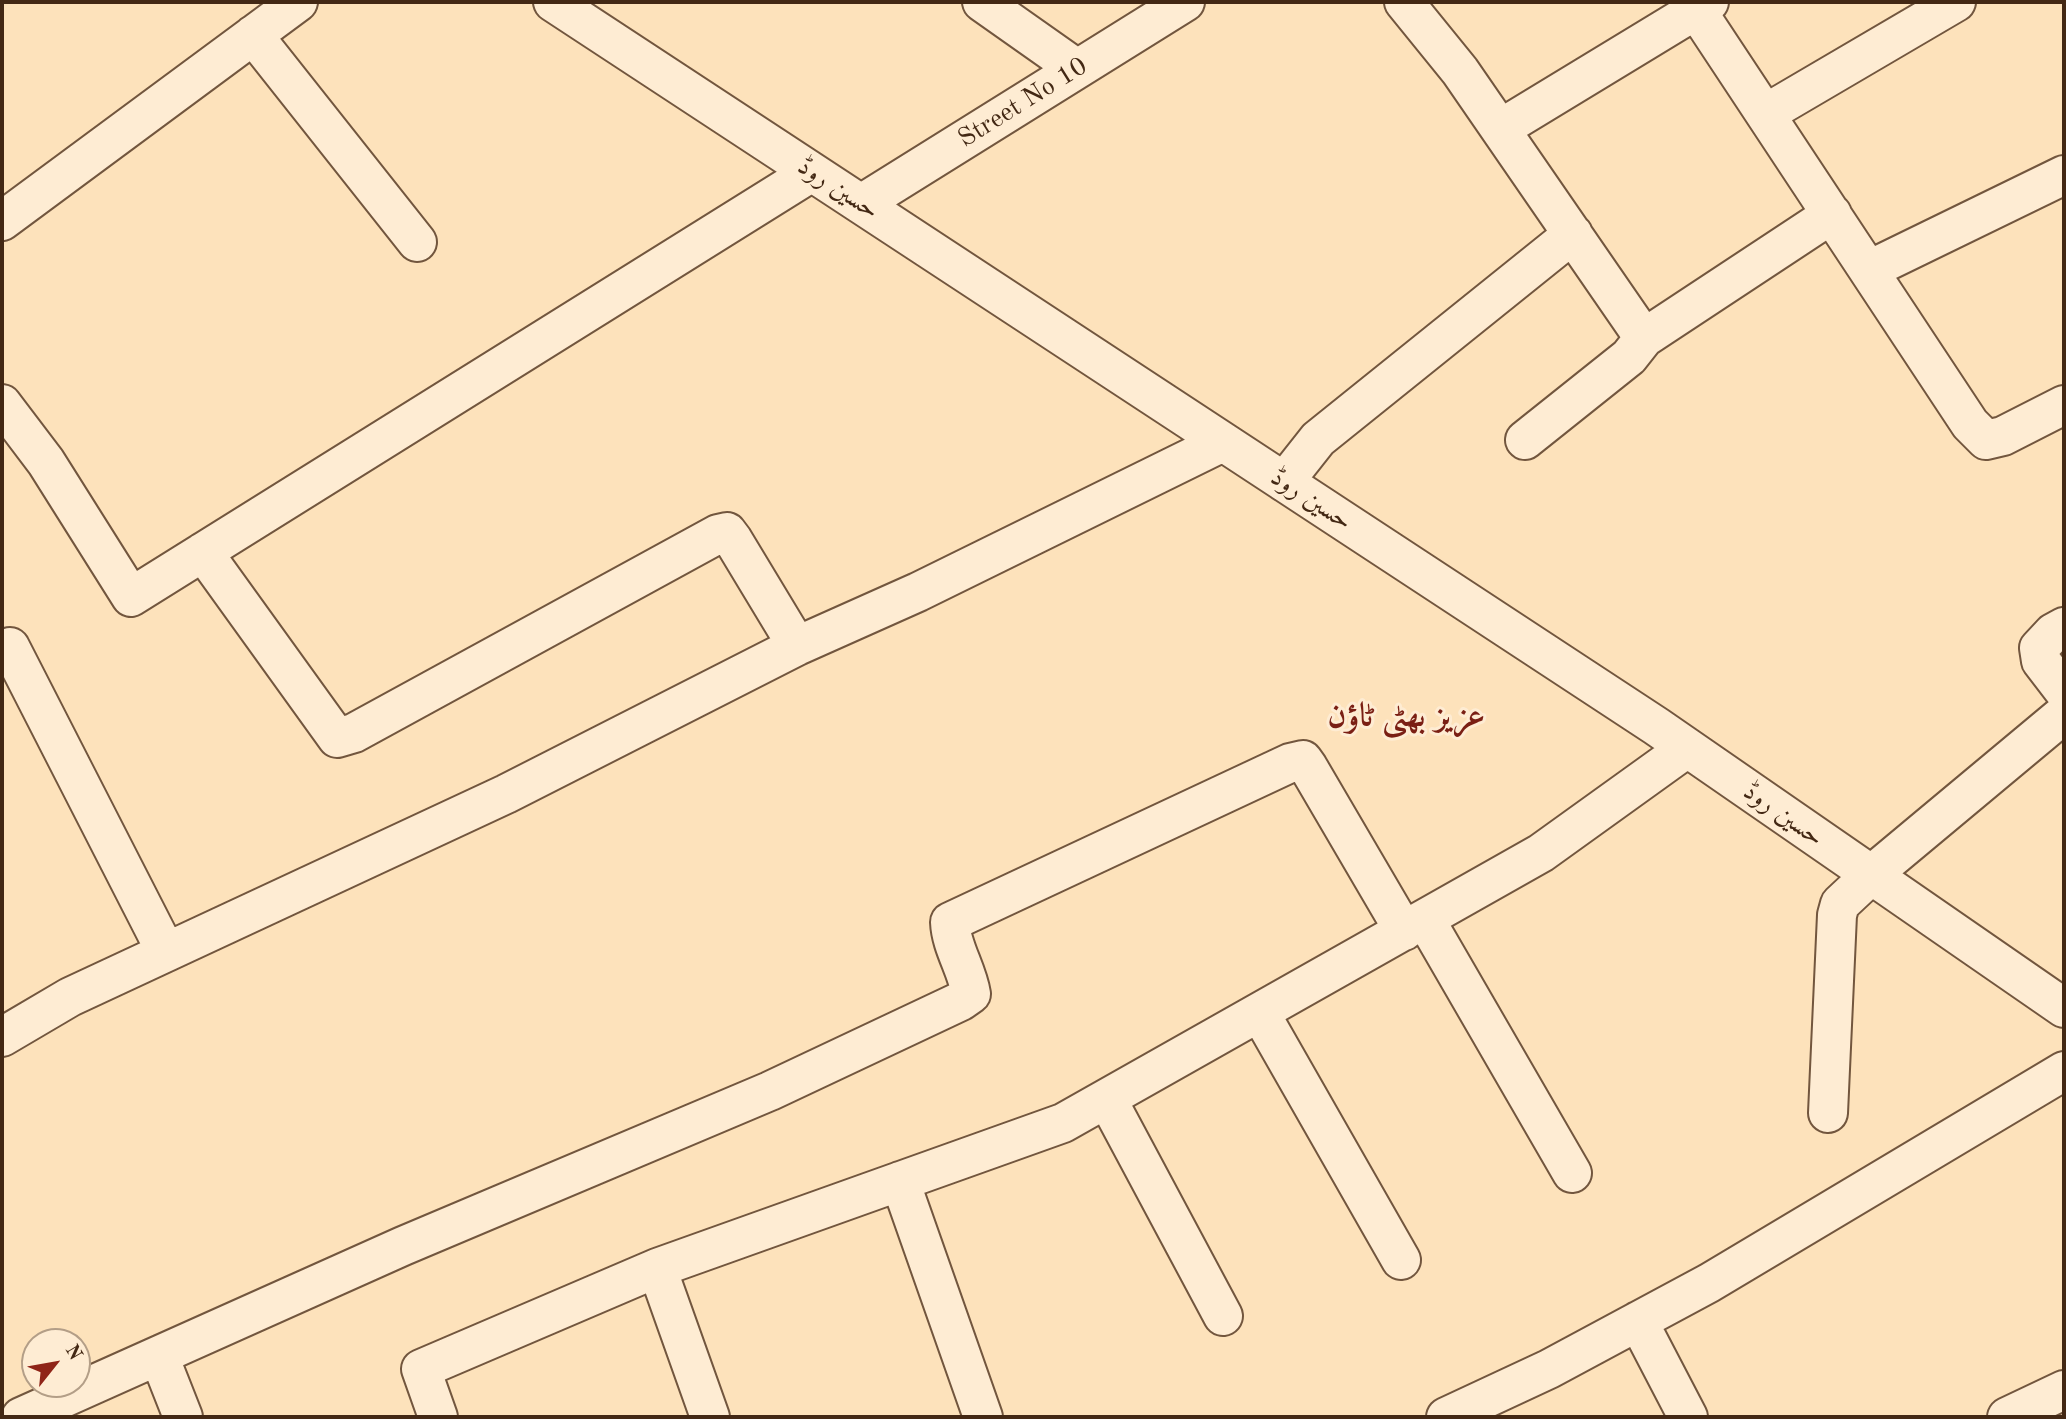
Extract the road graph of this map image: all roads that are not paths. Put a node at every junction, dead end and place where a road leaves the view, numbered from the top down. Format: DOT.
graph roads {
  1 [pos="298,2"];
  2 [pos="552,2"];
  3 [pos="982,2"];
  4 [pos="1185,2"];
  5 [pos="1405,2"];
  6 [pos="1956,2"];
  7 [pos="1699,4"];
  8 [pos="253,35"];
  9 [pos="1077,69"];
  10 [pos="1765,114"];
  11 [pos="1500,128"];
  12 [pos="812,172"];
  13 [pos="2064,175"];
  14 [pos="861,204"];
  15 [pos="1832,214"];
  16 [pos="2,221"];
  17 [pos="1573,234"];
  18 [pos="416,242"];
  19 [pos="1869,270"];
  20 [pos="1644,338"];
  21 [pos="2,404"];
  22 [pos="2064,405"];
  23 [pos="1525,440"];
  24 [pos="1223,442"];
  25 [pos="1284,482"];
  26 [pos="203,552"];
  27 [pos="2064,628"];
  28 [pos="4,644"];
  29 [pos="797,646"];
  30 [pos="2064,691"];
  31 [pos="2064,715"];
  32 [pos="1687,748"];
  33 [pos="1871,875"];
  34 [pos="1414,925"];
  35 [pos="166,953"];
  36 [pos="2061,1002"];
  37 [pos="1260,1013"];
  38 [pos="2,1037"];
  39 [pos="2064,1070"];
  40 [pos="1107,1098"];
  41 [pos="1828,1113"];
  42 [pos="1572,1173"];
  43 [pos="900,1181"];
  44 [pos="1401,1260"];
  45 [pos="657,1268"];
  46 [pos="1223,1316"];
  47 [pos="1639,1321"];
  48 [pos="159,1356"];
  49 [pos="2064,1390"];
  50 [pos="21,1417"];
  51 [pos="183,1417"];
  52 [pos="438,1417"];
  53 [pos="710,1417"];
  54 [pos="983,1417"];
  55 [pos="1446,1417"];
  56 [pos="1688,1417"];
  57 [pos="2007,1417"];
  1 -- 8 [label="street"];
  2 -- 12 [label="street, حسین روڈ"];
  3 -- 9 [label="street"];
  4 -- 9 [label="street, Street No 10"];
  5 -- 11 [label="street"];
  6 -- 10 [label="street"];
  7 -- 10 [label="street"];
  7 -- 11 [label="street"];
  8 -- 16 [label="street"];
  8 -- 18 [label="street"];
  9 -- 14 [label="street, Street No 10"];
  10 -- 15 [label="street"];
  11 -- 17 [label="street"];
  12 -- 14 [label="street, حسین روڈ"];
  12 -- 26 [label="street"];
  13 -- 19 [label="street"];
  14 -- 24 [label="street, حسین روڈ"];
  15 -- 19 [label="street"];
  15 -- 20 [label="street"];
  17 -- 20 [label="street"];
  17 -- 25 [label="street"];
  19 -- 22 [label="street"];
  20 -- 23 [label="street"];
  21 -- 26 [label="street"];
  24 -- 25 [label="street, حسین روڈ"];
  24 -- 29 [label="street"];
  25 -- 32 [label="street, حسین روڈ"];
  26 -- 29 [label="street"];
  27 -- 30 [label="street"];
  28 -- 35 [label="street"];
  29 -- 35 [label="street"];
  31 -- 33 [label="street"];
  32 -- 33 [label="street, حسین روڈ"];
  32 -- 34 [label="street"];
  33 -- 36 [label="street, حسین روڈ"];
  33 -- 41 [label="street"];
  34 -- 37 [label="street"];
  34 -- 42 [label="street"];
  34 -- 48 [label="street"];
  35 -- 38 [label="street"];
  37 -- 40 [label="street"];
  37 -- 44 [label="street"];
  39 -- 47 [label="street"];
  40 -- 43 [label="street"];
  40 -- 46 [label="street"];
  43 -- 45 [label="street"];
  43 -- 54 [label="street"];
  45 -- 52 [label="street"];
  45 -- 53 [label="street"];
  47 -- 55 [label="street"];
  47 -- 56 [label="street"];
  48 -- 50 [label="street"];
  48 -- 51 [label="street"];
  49 -- 57 [label="street"];
}
